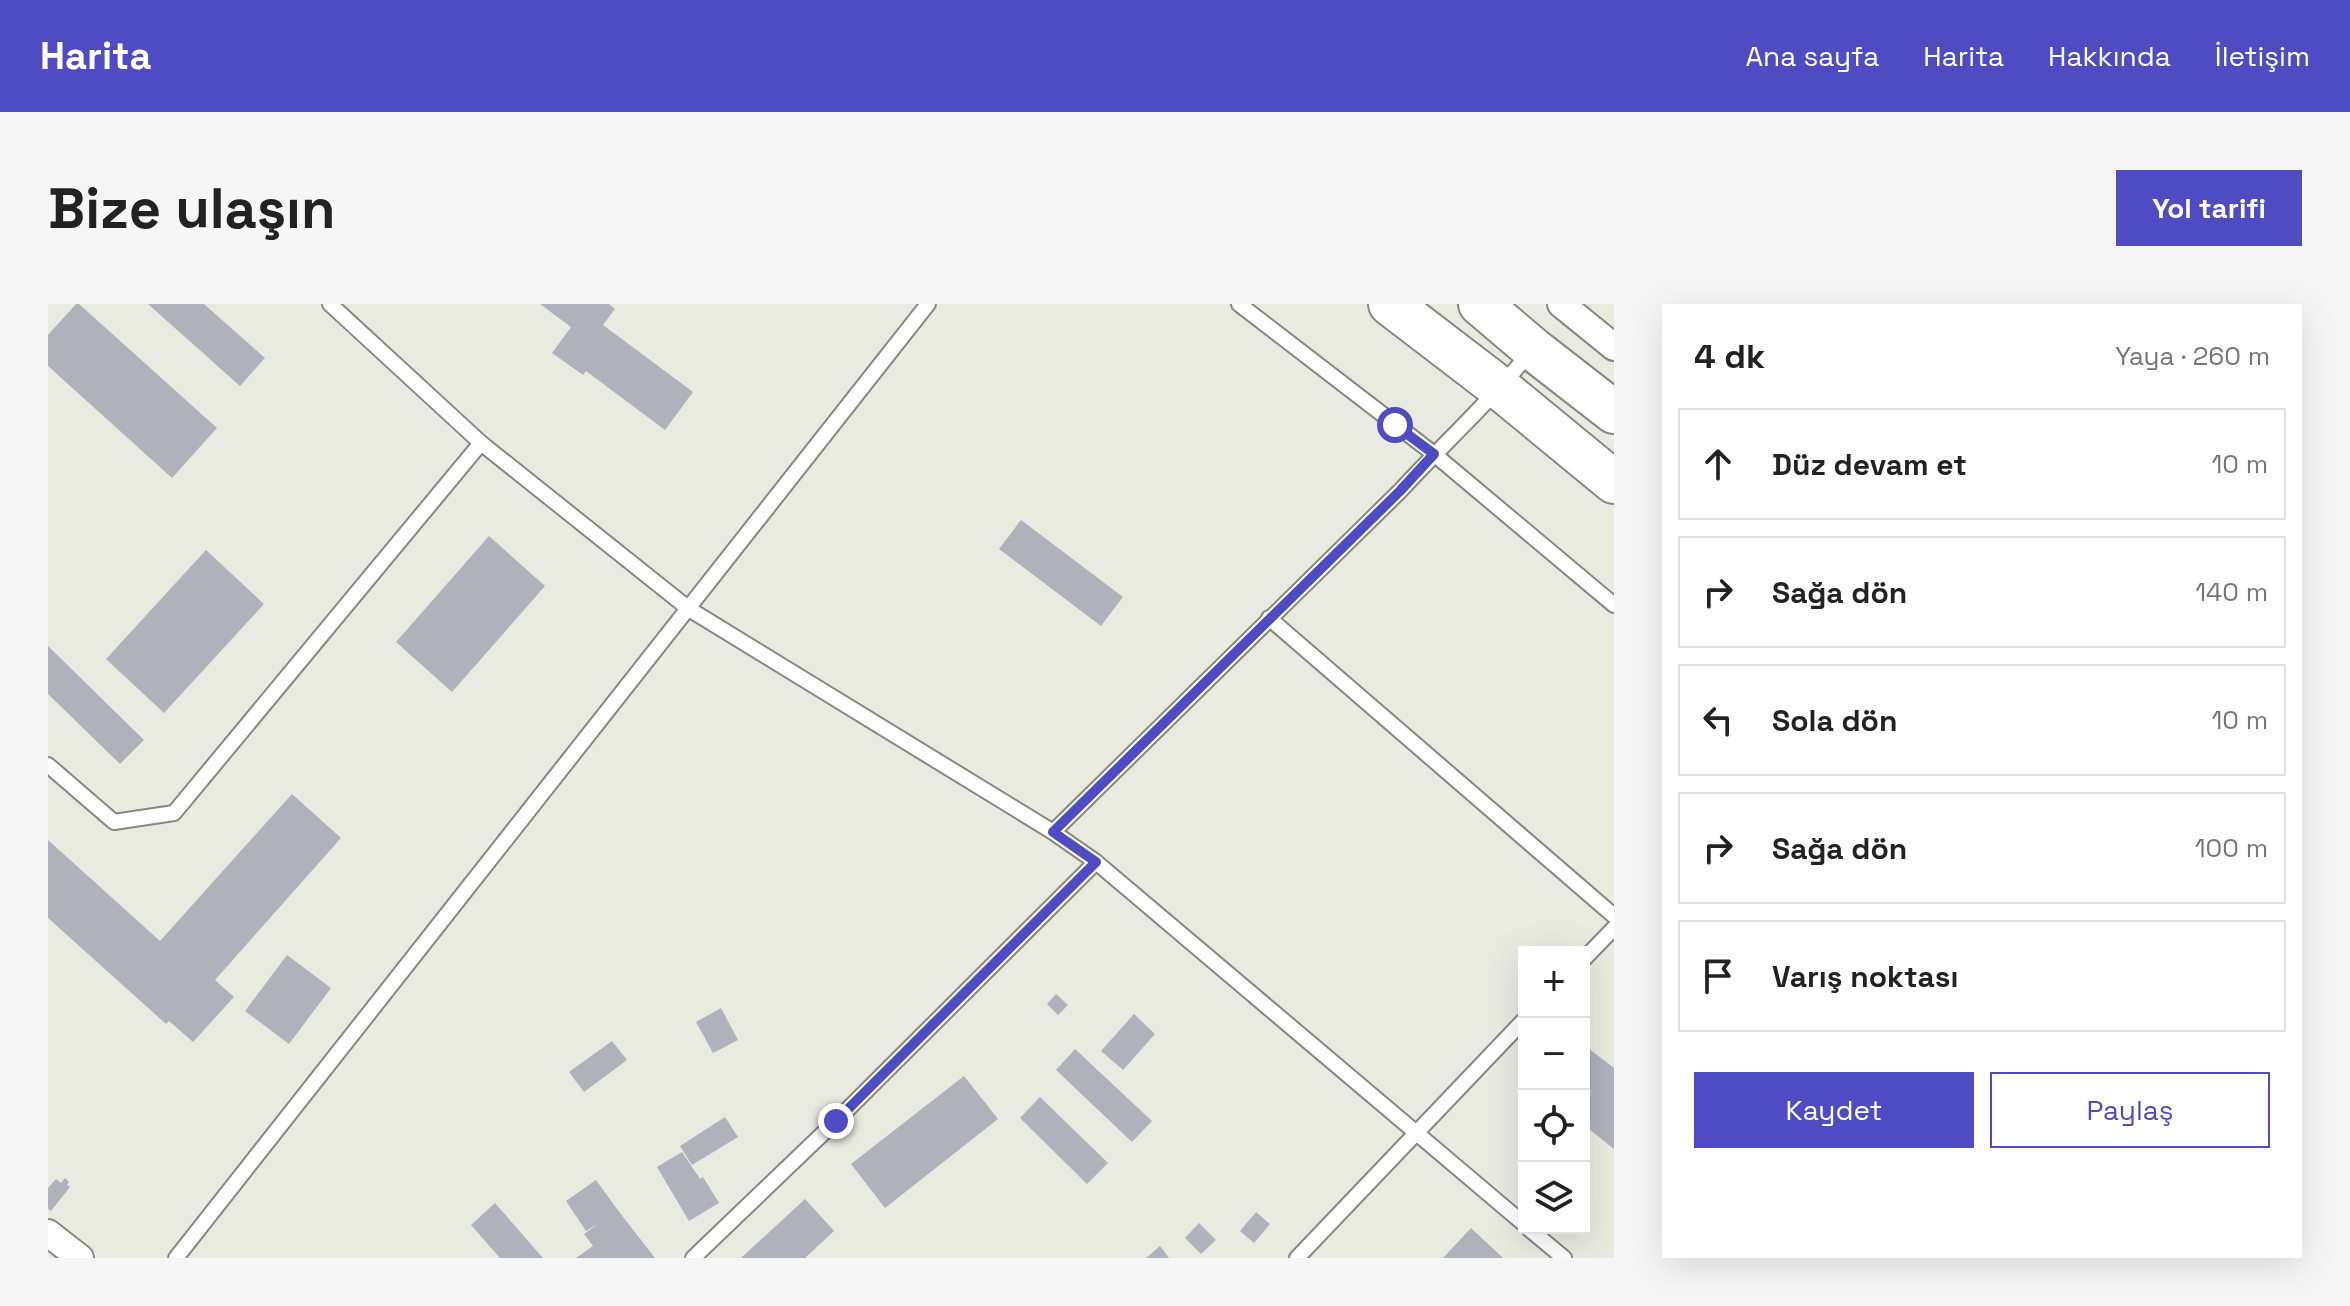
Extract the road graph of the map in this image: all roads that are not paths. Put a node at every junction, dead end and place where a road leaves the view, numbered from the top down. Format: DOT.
graph roads {
  1 [pos="330,304"];
  2 [pos="928,304"];
  3 [pos="1239,304"];
  4 [pos="1390,304"];
  5 [pos="1480,304"];
  6 [pos="1561,304"];
  7 [pos="1614,347"];
  8 [pos="1533,349"];
  9 [pos="1501,389"];
  10 [pos="1614,412"];
  11 [pos="481,443"];
  12 [pos="1434,454"];
  13 [pos="1614,482"];
  14 [pos="1614,605"];
  15 [pos="689,609"];
  16 [pos="1269,618"];
  17 [pos="48,765"];
  18 [pos="1053,832"];
  19 [pos="1096,862"];
  20 [pos="1614,916"];
  21 [pos="1614,928"];
  22 [pos="1590,953"];
  23 [pos="1518,1026"];
  24 [pos="1416,1132"];
  25 [pos="1518,1219"];
  26 [pos="48,1233"];
  27 [pos="1536,1234"];
  28 [pos="80,1258"];
  29 [pos="176,1258"];
  30 [pos="693,1258"];
  31 [pos="1297,1258"];
  32 [pos="1564,1258"];
  1 -- 11 [label="lane"];
  2 -- 15 [label="lane"];
  3 -- 12 [label="lane"];
  4 -- 9 [label="main road"];
  5 -- 8 [label="main road"];
  6 -- 7 [label="street"];
  8 -- 9 [label="lane"];
  8 -- 10 [label="main road"];
  9 -- 12 [label="lane"];
  9 -- 13 [label="main road"];
  11 -- 15 [label="lane"];
  11 -- 17 [label="lane"];
  12 -- 14 [label="lane"];
  12 -- 16 [label="lane"];
  15 -- 18 [label="lane"];
  15 -- 29 [label="lane"];
  16 -- 18 [label="lane"];
  16 -- 20 [label="lane"];
  18 -- 19 [label="lane"];
  19 -- 24 [label="lane"];
  19 -- 30 [label="lane"];
  21 -- 22 [label="lane"];
  23 -- 24 [label="lane"];
  24 -- 25 [label="lane"];
  24 -- 31 [label="lane"];
  26 -- 28 [label="street"];
  27 -- 32 [label="lane"];
}
